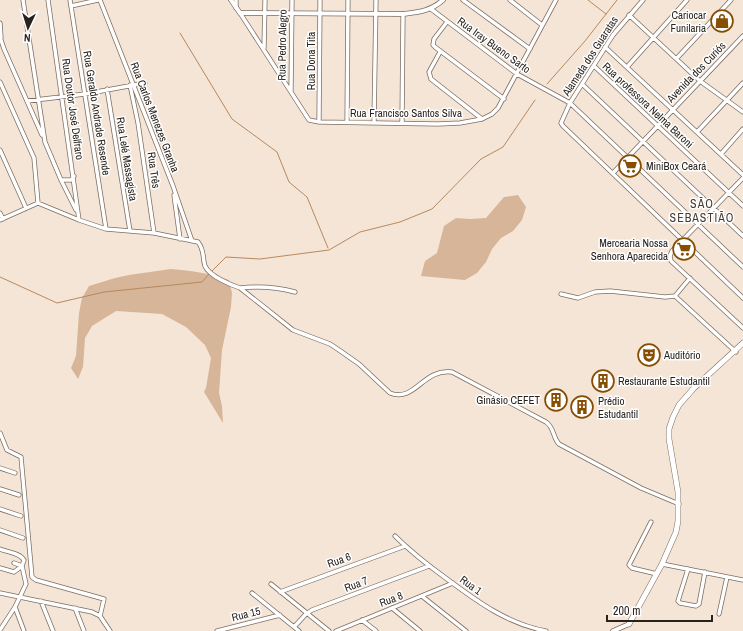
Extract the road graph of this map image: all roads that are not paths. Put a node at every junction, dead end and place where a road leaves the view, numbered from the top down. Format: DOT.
graph roads {
  1 [pos="23,0"];
  2 [pos="48,0"];
  3 [pos="70,0"];
  4 [pos="99,0"];
  5 [pos="231,0"];
  6 [pos="236,0"];
  7 [pos="265,0"];
  8 [pos="292,0"];
  9 [pos="320,0"];
  10 [pos="348,0"];
  11 [pos="376,0"];
  12 [pos="443,0"];
  13 [pos="464,0"];
  14 [pos="510,0"];
  15 [pos="556,0"];
  16 [pos="643,0"];
  17 [pos="688,0"];
  18 [pos="731,0"];
  19 [pos="71,6"];
  20 [pos="236,8"];
  21 [pos="431,9"];
  22 [pos="240,13"];
  23 [pos="265,13"];
  24 [pos="291,14"];
  25 [pos="320,14"];
  26 [pos="348,14"];
  27 [pos="375,14"];
  28 [pos="403,14"];
  29 [pos="629,15"];
  30 [pos="447,22"];
  31 [pos="0,23"];
  32 [pos="542,25"];
  33 [pos="743,36"];
  34 [pos="654,37"];
  35 [pos="1,39"];
  36 [pos="605,47"];
  37 [pos="264,49"];
  38 [pos="530,49"];
  39 [pos="2,50"];
  40 [pos="440,52"];
  41 [pos="677,58"];
  42 [pos="594,66"];
  43 [pos="627,66"];
  44 [pos="517,74"];
  45 [pos="700,81"];
  46 [pos="0,82"];
  47 [pos="145,83"];
  48 [pos="743,83"];
  49 [pos="582,84"];
  50 [pos="132,85"];
  51 [pos="107,89"];
  52 [pos="291,91"];
  53 [pos="85,94"];
  54 [pos="62,97"];
  55 [pos="504,99"];
  56 [pos="38,100"];
  57 [pos="727,100"];
  58 [pos="27,101"];
  59 [pos="570,103"];
  60 [pos="673,110"];
  61 [pos="743,112"];
  62 [pos="482,119"];
  63 [pos="147,121"];
  64 [pos="319,122"];
  65 [pos="347,122"];
  66 [pos="138,123"];
  67 [pos="374,123"];
  68 [pos="402,123"];
  69 [pos="658,126"];
  70 [pos="743,129"];
  71 [pos="697,132"];
  72 [pos="45,142"];
  73 [pos="642,142"];
  74 [pos="0,150"];
  75 [pos="720,154"];
  76 [pos="627,159"];
  77 [pos="613,173"];
  78 [pos="74,176"];
  79 [pos="743,176"];
  80 [pos="61,180"];
  81 [pos="173,186"];
  82 [pos="729,192"];
  83 [pos="38,202"];
  84 [pos="743,206"];
  85 [pos="26,208"];
  86 [pos="713,208"];
  87 [pos="0,213"];
  88 [pos="78,213"];
  89 [pos="1,219"];
  90 [pos="79,220"];
  91 [pos="698,225"];
  92 [pos="106,229"];
  93 [pos="130,231"];
  94 [pos="154,233"];
  95 [pos="743,236"];
  96 [pos="180,239"];
  97 [pos="192,241"];
  98 [pos="683,241"];
  99 [pos="743,267"];
  100 [pos="690,278"];
  101 [pos="240,288"];
  102 [pos="295,292"];
  103 [pos="561,294"];
  104 [pos="675,296"];
  105 [pos="743,298"];
  106 [pos="743,328"];
  107 [pos="742,345"];
  108 [pos="736,351"];
  109 [pos="0,433"];
  110 [pos="0,468"];
  111 [pos="15,473"];
  112 [pos="0,489"];
  113 [pos="19,495"];
  114 [pos="679,504"];
  115 [pos="0,509"];
  116 [pos="21,516"];
  117 [pos="651,522"];
  118 [pos="0,530"];
  119 [pos="395,536"];
  120 [pos="23,538"];
  121 [pos="405,546"];
  122 [pos="0,549"];
  123 [pos="14,563"];
  124 [pos="662,564"];
  125 [pos="22,566"];
  126 [pos="429,566"];
  127 [pos="0,568"];
  128 [pos="688,569"];
  129 [pos="705,572"];
  130 [pos="657,574"];
  131 [pos="727,577"];
  132 [pos="743,580"];
  133 [pos="452,583"];
  134 [pos="271,584"];
  135 [pos="280,592"];
  136 [pos="0,593"];
  137 [pos="252,593"];
  138 [pos="423,596"];
  139 [pos="19,597"];
  140 [pos="41,601"];
  141 [pos="15,607"];
  142 [pos="75,608"];
  143 [pos="392,608"];
  144 [pos="306,614"];
  145 [pos="719,614"];
  146 [pos="280,615"];
  147 [pos="100,616"];
  148 [pos="362,620"];
  149 [pos="629,624"];
  150 [pos="294,627"];
  151 [pos="0,630"];
  152 [pos="24,631"];
  153 [pos="53,631"];
  154 [pos="84,631"];
  155 [pos="110,631"];
  156 [pos="217,631"];
  157 [pos="299,631"];
  158 [pos="329,631"];
  159 [pos="336,631"];
  160 [pos="376,631"];
  161 [pos="420,631"];
  162 [pos="466,631"];
  163 [pos="546,631"];
  164 [pos="613,631"];
  165 [pos="625,631"];
  1 -- 56 [label="street"];
  2 -- 54 [label="street, Rua Doutor José Delfraro"];
  3 -- 19 [label="street, Rua Geraldo Andrade Resende"];
  4 -- 19 [label="street"];
  4 -- 50 [label="street, Rua Carlos Menezes Granha"];
  5 -- 20 [label="street"];
  6 -- 20 [label="street"];
  7 -- 23 [label="street"];
  8 -- 24 [label="street, Rua Pedro Alegro"];
  9 -- 25 [label="street, Rua Dona Tita"];
  10 -- 26 [label="street"];
  11 -- 27 [label="street"];
  12 -- 21 [label="street"];
  13 -- 38 [label="street"];
  14 -- 32 [label="street"];
  15 -- 32 [label="street, Rua Francisco Santos Silva"];
  16 -- 29 [label="street, Alameda dos Guaratas"];
  17 -- 34 [label="street"];
  18 -- 41 [label="street"];
  19 -- 53 [label="street, Rua Geraldo Andrade Resende"];
  20 -- 22 [label="street"];
  21 -- 28 [label="street"];
  21 -- 30 [label="street, Rua Iray Bueno Sarto"];
  22 -- 23 [label="street"];
  22 -- 37 [label="street"];
  23 -- 24 [label="street"];
  23 -- 37 [label="street"];
  24 -- 25 [label="street"];
  24 -- 52 [label="street, Rua Pedro Alegro"];
  25 -- 26 [label="street"];
  25 -- 64 [label="street, Rua Dona Tita"];
  26 -- 27 [label="street"];
  26 -- 65 [label="street"];
  27 -- 28 [label="street"];
  27 -- 67 [label="street"];
  28 -- 68 [label="street"];
  29 -- 34 [label="street"];
  29 -- 36 [label="street, Alameda dos Guaratas"];
  30 -- 40 [label="street"];
  30 -- 44 [label="street, Rua Iray Bueno Sarto"];
  31 -- 35 [label="street"];
  32 -- 38 [label="street, Rua Francisco Santos Silva"];
  33 -- 45 [label="street, Avenida dos Curiós"];
  34 -- 41 [label="street"];
  34 -- 43 [label="street"];
  35 -- 39 [label="street"];
  36 -- 42 [label="street, Alameda dos Guaratas"];
  36 -- 43 [label="street"];
  37 -- 52 [label="street"];
  38 -- 44 [label="street, Rua Francisco Santos Silva"];
  39 -- 58 [label="street"];
  40 -- 55 [label="street"];
  40 -- 62 [label="street"];
  41 -- 45 [label="street"];
  42 -- 49 [label="street, Alameda dos Guaratas"];
  42 -- 69 [label="street, Rua professora Nelma Baroni"];
  43 -- 60 [label="street"];
  44 -- 55 [label="street, Rua Francisco Santos Silva"];
  44 -- 59 [label="street, Rua Iray Bueno Sarto"];
  45 -- 57 [label="street"];
  45 -- 60 [label="street, Avenida dos Curiós"];
  46 -- 83 [label="street"];
  47 -- 50 [label="street"];
  48 -- 57 [label="street"];
  49 -- 59 [label="street, Alameda dos Guaratas"];
  49 -- 73 [label="street"];
  50 -- 51 [label="street"];
  50 -- 63 [label="street, Rua Carlos Menezes Granha"];
  50 -- 66 [label="street, Rua Três"];
  51 -- 53 [label="street"];
  51 -- 93 [label="street, Rua Lelé Massagista"];
  52 -- 64 [label="street, Rua Francisco Santos Silva"];
  53 -- 54 [label="street"];
  53 -- 92 [label="street, Rua Geraldo Andrade Resende"];
  54 -- 56 [label="street"];
  54 -- 78 [label="street, Rua Doutor José Delfraro"];
  55 -- 62 [label="street, Rua Francisco Santos Silva"];
  56 -- 58 [label="street"];
  56 -- 72 [label="street"];
  57 -- 61 [label="street"];
  57 -- 71 [label="street"];
  58 -- 72 [label="street"];
  59 -- 76 [label="street, Rua Iray Bueno Sarto"];
  59 -- 77 [label="street, Alameda dos Guaratas"];
  60 -- 69 [label="street, Avenida dos Curiós"];
  60 -- 71 [label="street"];
  62 -- 68 [label="street, Rua Francisco Santos Silva"];
  63 -- 66 [label="street"];
  63 -- 81 [label="street, Rua Carlos Menezes Granha"];
  64 -- 65 [label="street, Rua Francisco Santos Silva"];
  65 -- 67 [label="street, Rua Francisco Santos Silva"];
  66 -- 94 [label="street, Rua Três"];
  67 -- 68 [label="street, Rua Francisco Santos Silva"];
  69 -- 73 [label="street, Avenida dos Curiós"];
  69 -- 82 [label="street, Rua professora Nelma Baroni"];
  70 -- 75 [label="street"];
  71 -- 75 [label="street"];
  72 -- 80 [label="street"];
  73 -- 76 [label="street, Avenida dos Curiós"];
  73 -- 86 [label="street"];
  74 -- 85 [label="street"];
  75 -- 79 [label="street"];
  76 -- 77 [label="street, Avenida dos Curiós"];
  76 -- 91 [label="street, Rua Iray Bueno Sarto"];
  77 -- 98 [label="street"];
  78 -- 80 [label="street"];
  78 -- 88 [label="street, Rua Doutor José Delfraro"];
  79 -- 82 [label="street"];
  80 -- 88 [label="street"];
  81 -- 96 [label="street"];
  81 -- 97 [label="street, Rua Carlos Menezes Granha"];
  82 -- 84 [label="street, Rua professora Nelma Baroni"];
  82 -- 86 [label="street"];
  83 -- 85 [label="street"];
  83 -- 90 [label="street"];
  85 -- 89 [label="street"];
  86 -- 91 [label="street"];
  86 -- 95 [label="street"];
  87 -- 89 [label="street"];
  88 -- 90 [label="street, Rua Doutor José Delfraro"];
  90 -- 92 [label="street"];
  91 -- 98 [label="street"];
  91 -- 99 [label="street, Rua Iray Bueno Sarto"];
  92 -- 93 [label="street"];
  93 -- 94 [label="street"];
  94 -- 96 [label="street"];
  96 -- 97 [label="street"];
  97 -- 101 [label="street"];
  98 -- 100 [label="street"];
  98 -- 105 [label="street"];
  100 -- 104 [label="street"];
  100 -- 106 [label="street"];
  101 -- 102 [label="street"];
  101 -- 114 [label="street"];
  103 -- 104 [label="street"];
  104 -- 108 [label="street"];
  107 -- 108 [label="main road"];
  108 -- 114 [label="main road"];
  109 -- 147 [label="street"];
  110 -- 111 [label="street"];
  112 -- 113 [label="street"];
  114 -- 124 [label="main road"];
  115 -- 116 [label="street"];
  117 -- 130 [label="street"];
  118 -- 120 [label="street"];
  119 -- 121 [label="street, Rua 1"];
  121 -- 126 [label="street, Rua 1"];
  121 -- 135 [label="street, Rua 6"];
  122 -- 125 [label="street"];
  123 -- 125 [label="street"];
  124 -- 128 [label="street"];
  124 -- 130 [label="main road"];
  125 -- 127 [label="street"];
  125 -- 139 [label="street"];
  126 -- 133 [label="street, Rua 1"];
  126 -- 144 [label="street, Rua 7"];
  128 -- 129 [label="street"];
  128 -- 129 [label="street"];
  129 -- 131 [label="street"];
  130 -- 149 [label="main road"];
  131 -- 132 [label="street"];
  131 -- 145 [label="street"];
  133 -- 138 [label="street, Rua 8"];
  133 -- 163 [label="street, Rua 1"];
  134 -- 135 [label="street"];
  135 -- 144 [label="street"];
  136 -- 139 [label="street"];
  137 -- 146 [label="street"];
  138 -- 143 [label="street, Rua 8"];
  138 -- 162 [label="street"];
  139 -- 140 [label="street"];
  139 -- 141 [label="street"];
  140 -- 142 [label="street"];
  140 -- 153 [label="street"];
  141 -- 151 [label="street"];
  141 -- 152 [label="street"];
  142 -- 147 [label="street"];
  142 -- 154 [label="street"];
  143 -- 148 [label="street, Rua 8"];
  143 -- 161 [label="street"];
  144 -- 150 [label="street, Rua 7"];
  144 -- 158 [label="street"];
  146 -- 150 [label="street"];
  146 -- 156 [label="street, Rua 15"];
  147 -- 155 [label="street"];
  148 -- 159 [label="street, Rua 8"];
  148 -- 160 [label="street"];
  149 -- 164 [label="street"];
  149 -- 165 [label="street"];
  150 -- 157 [label="street"];
}
